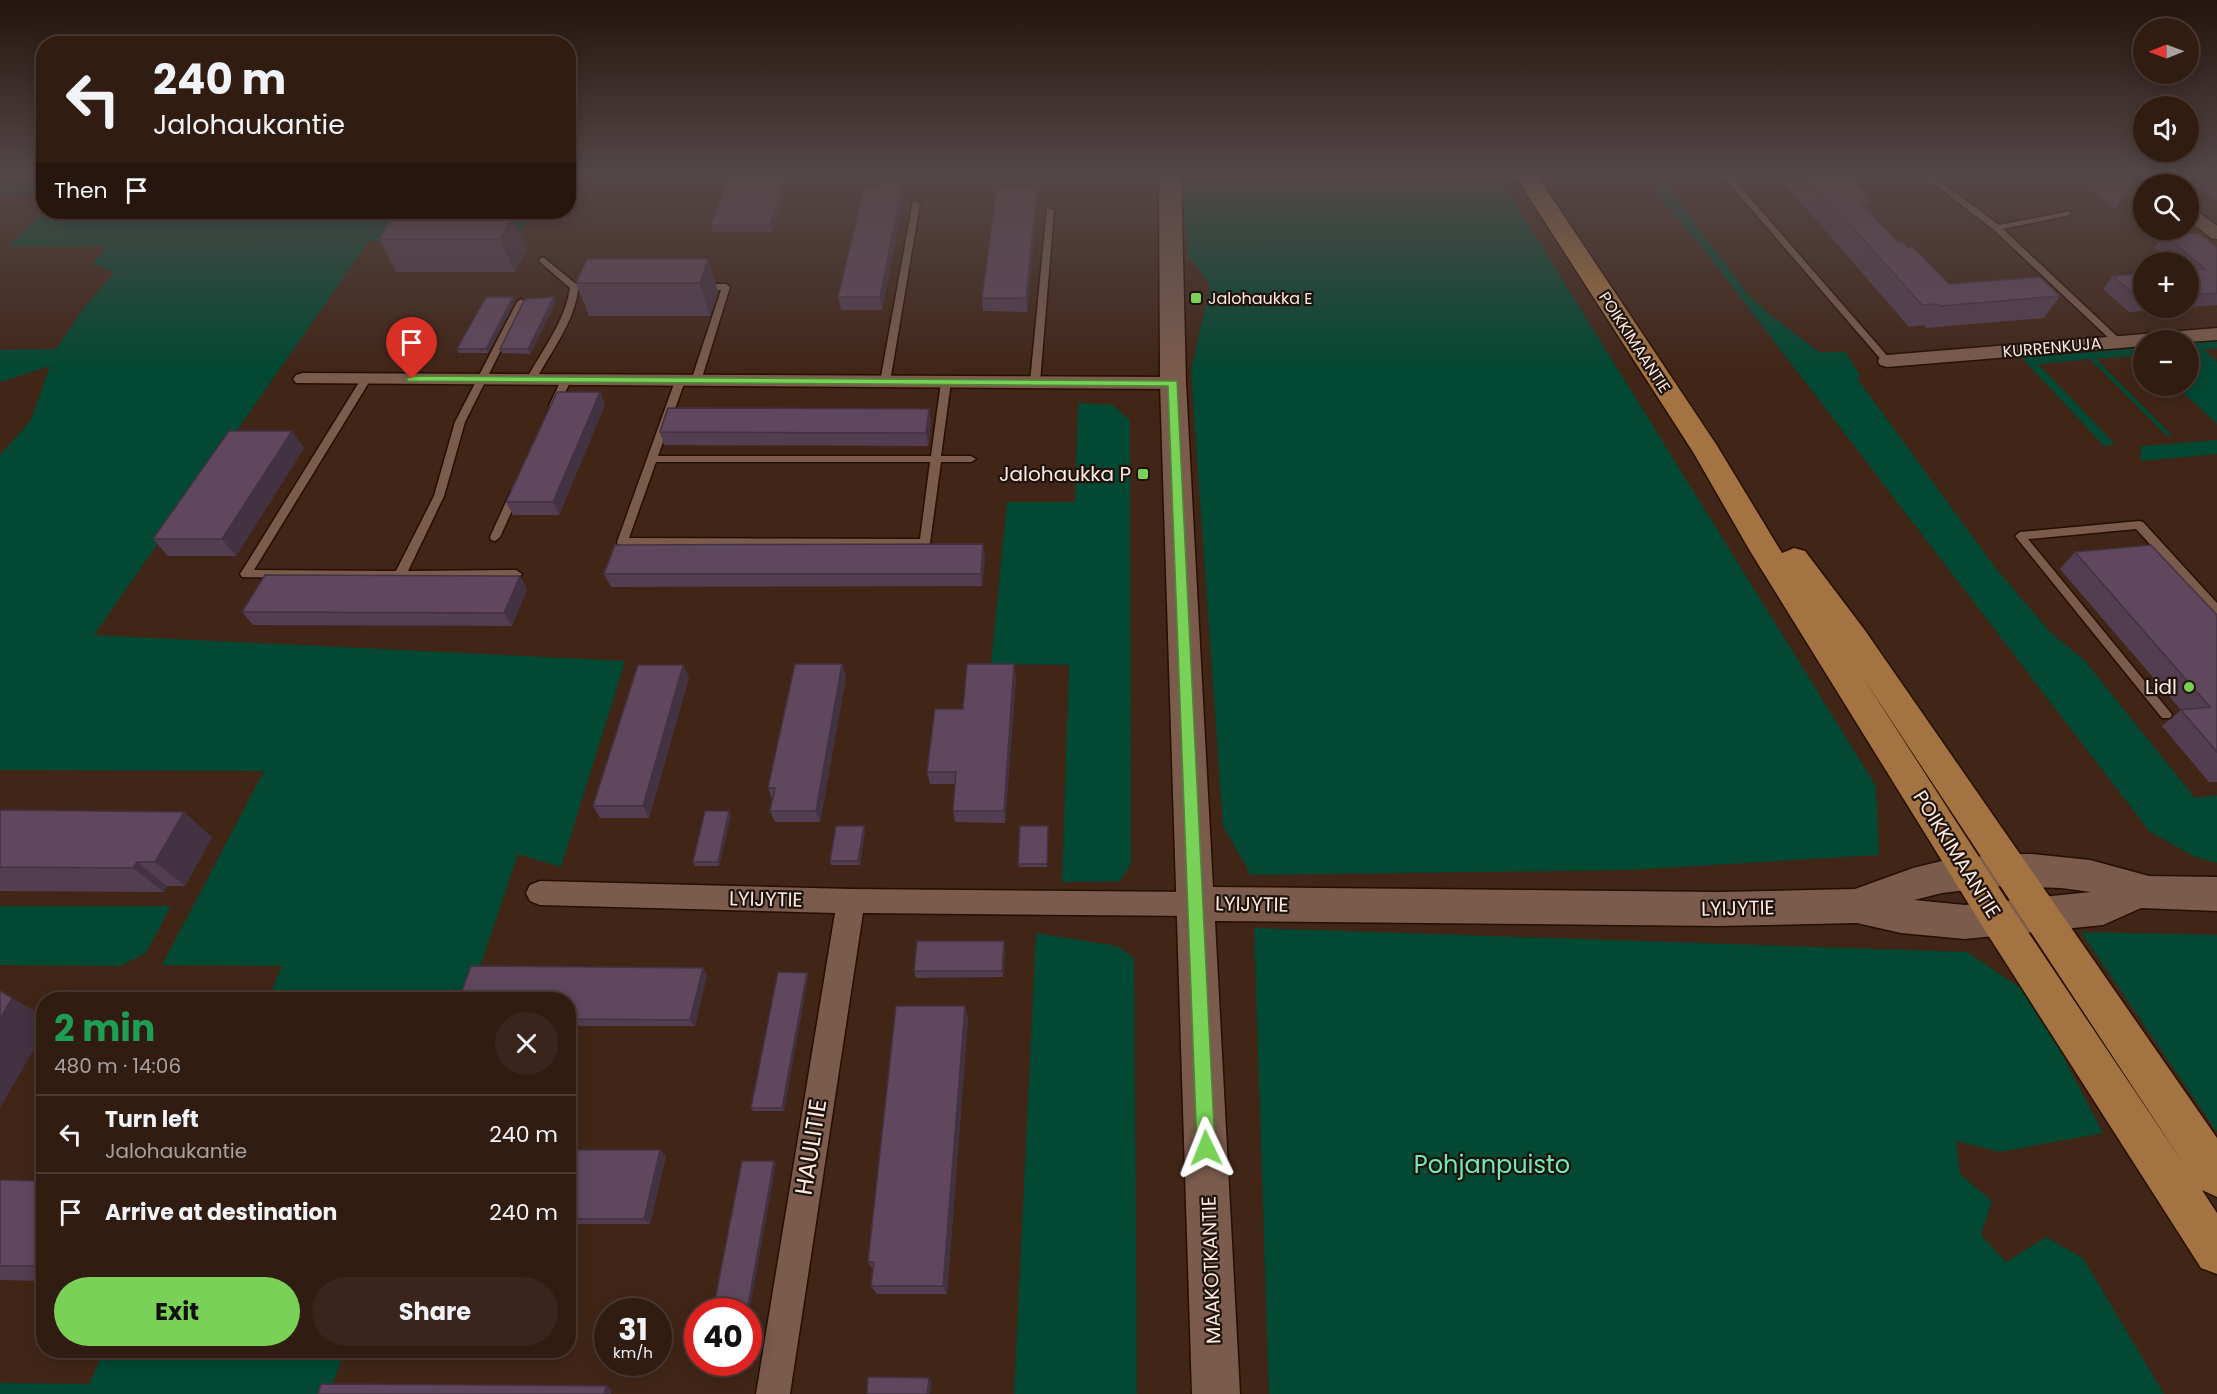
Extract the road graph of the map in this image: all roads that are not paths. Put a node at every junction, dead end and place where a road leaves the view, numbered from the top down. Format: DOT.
graph roads {
  1 [pos="910,239"];
  2 [pos="1047,239"];
  3 [pos="1171,239"];
  4 [pos="1568,239"];
  5 [pos="1781,239"];
  6 [pos="2009,239"];
  7 [pos="543,260"];
  8 [pos="574,287"];
  9 [pos="597,287"];
  10 [pos="691,287"];
  11 [pos="521,302"];
  12 [pos="2217,334"];
  13 [pos="2118,342"];
  14 [pos="1887,361"];
  15 [pos="303,378"];
  16 [pos="366,379"];
  17 [pos="480,379"];
  18 [pos="531,380"];
  19 [pos="566,380"];
  20 [pos="688,381"];
  21 [pos="885,382"];
  22 [pos="946,382"];
  23 [pos="1035,382"];
  24 [pos="1173,383"];
  25 [pos="551,412"];
  26 [pos="1706,450"];
  27 [pos="936,458"];
  28 [pos="652,459"];
  29 [pos="971,459"];
  30 [pos="518,485"];
  31 [pos="495,537"];
  32 [pos="516,574"];
  33 [pos="400,575"];
  34 [pos="2217,610"];
  35 [pos="2166,715"];
  36 [pos="2012,870"];
  37 [pos="1969,873"];
  38 [pos="2139,891"];
  39 [pos="540,893"];
  40 [pos="2217,894"];
  41 [pos="851,901"];
  42 [pos="1196,904"];
  43 [pos="1857,906"];
  44 [pos="2041,916"];
  45 [pos="1999,920"];
  46 [pos="2217,1175"];
  47 [pos="2217,1252"];
  48 [pos="773,1394"];
  49 [pos="1215,1394"];
  1 -- 21 [label="lane"];
  2 -- 23 [label="lane"];
  3 -- 24 [label="street, MAAKOTKANTIE"];
  4 -- 26 [label="main road, POIKKIMAANTIE"];
  5 -- 14 [label="lane"];
  6 -- 13 [label="lane"];
  7 -- 8 [label="lane"];
  8 -- 9 [label="lane"];
  8 -- 18 [label="lane"];
  10 -- 20 [label="lane"];
  11 -- 17 [label="lane"];
  12 -- 13 [label="street, KURRENKUJA"];
  13 -- 14 [label="street, KURRENKUJA"];
  15 -- 16 [label="street"];
  16 -- 17 [label="street"];
  16 -- 33 [label="lane"];
  17 -- 18 [label="street"];
  17 -- 33 [label="lane"];
  18 -- 19 [label="street"];
  19 -- 20 [label="street"];
  19 -- 25 [label="lane"];
  20 -- 21 [label="street"];
  20 -- 28 [label="lane"];
  21 -- 22 [label="street"];
  22 -- 23 [label="street"];
  22 -- 27 [label="lane"];
  23 -- 24 [label="street"];
  24 -- 42 [label="street, MAAKOTKANTIE"];
  26 -- 36 [label="main road, POIKKIMAANTIE"];
  26 -- 37 [label="main road, POIKKIMAANTIE"];
  27 -- 28 [label="lane"];
  27 -- 28 [label="lane"];
  27 -- 29 [label="lane"];
  30 -- 31 [label="lane"];
  32 -- 33 [label="lane"];
  34 -- 35 [label="lane"];
  36 -- 37 [label="street, LYIJYTIE"];
  36 -- 38 [label="street, LYIJYTIE"];
  36 -- 44 [label="main road, POIKKIMAANTIE"];
  37 -- 43 [label="street, LYIJYTIE"];
  37 -- 45 [label="main road, POIKKIMAANTIE"];
  38 -- 40 [label="street"];
  38 -- 44 [label="street, LYIJYTIE"];
  39 -- 41 [label="street, LYIJYTIE"];
  41 -- 42 [label="street, LYIJYTIE"];
  41 -- 48 [label="street, HAULITIE"];
  42 -- 43 [label="street, LYIJYTIE"];
  42 -- 49 [label="street, MAAKOTKANTIE"];
  43 -- 45 [label="street, LYIJYTIE"];
  44 -- 45 [label="street, LYIJYTIE"];
  44 -- 46 [label="main road, POIKKIMAANTIE"];
  45 -- 47 [label="main road, POIKKIMAANTIE"];
}
